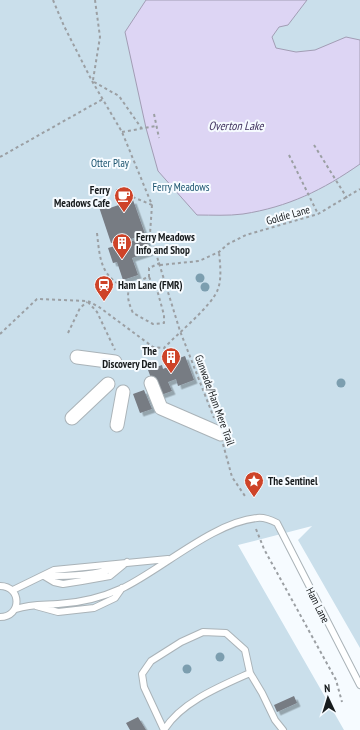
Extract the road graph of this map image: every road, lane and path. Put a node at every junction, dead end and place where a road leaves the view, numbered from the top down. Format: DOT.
graph roads {
  1 [pos="53,0"];
  2 [pos="95,0"];
  3 [pos="92,81"];
  4 [pos="103,99"];
  5 [pos="154,114"];
  6 [pos="156,126"];
  7 [pos="142,129"];
  8 [pos="122,132"];
  9 [pos="159,138"];
  10 [pos="314,145"];
  11 [pos="289,155"];
  12 [pos="0,156"];
  13 [pos="360,189"];
  14 [pos="116,190"];
  15 [pos="347,198"];
  16 [pos="152,205"];
  17 [pos="318,214"];
  18 [pos="97,233"];
  19 [pos="219,252"];
  20 [pos="160,264"];
  21 [pos="149,277"];
  22 [pos="166,281"];
  23 [pos="156,286"];
  24 [pos="129,289"];
  25 [pos="88,301"];
  26 [pos="180,331"];
  27 [pos="68,333"];
  28 [pos="0,334"];
  29 [pos="77,357"];
  30 [pos="115,357"];
  31 [pos="151,383"];
  32 [pos="108,384"];
  33 [pos="123,392"];
  34 [pos="72,418"];
  35 [pos="117,425"];
  36 [pos="221,434"];
  37 [pos="244,496"];
  38 [pos="256,530"];
  39 [pos="170,558"];
  40 [pos="127,562"];
  41 [pos="44,576"];
  42 [pos="0,586"];
  43 [pos="122,588"];
  44 [pos="13,590"];
  45 [pos="29,604"];
  46 [pos="16,609"];
  47 [pos="0,617"];
  48 [pos="250,673"];
  49 [pos="360,685"];
  50 [pos="342,702"];
  51 [pos="164,730"];
  52 [pos="283,730"];
  1 -- 3 [label="path"];
  2 -- 3 [label="path"];
  3 -- 4 [label="path"];
  3 -- 7 [label="path"];
  4 -- 8 [label="path"];
  4 -- 12 [label="path"];
  5 -- 6 [label="path"];
  6 -- 7 [label="path"];
  6 -- 9 [label="path"];
  7 -- 8 [label="path"];
  8 -- 16 [label="path"];
  10 -- 15 [label="path"];
  11 -- 17 [label="path"];
  13 -- 15 [label="path, Goldie Lane"];
  14 -- 16 [label="path"];
  15 -- 17 [label="path, Goldie Lane"];
  16 -- 20 [label="path, Gunwade/Ham Mere Trail"];
  17 -- 19 [label="path, Goldie Lane"];
  18 -- 24 [label="path"];
  19 -- 20 [label="path, Goldie Lane"];
  19 -- 26 [label="path"];
  20 -- 21 [label="path"];
  20 -- 22 [label="path, Gunwade/Ham Mere Trail"];
  21 -- 23 [label="path"];
  21 -- 24 [label="path"];
  22 -- 23 [label="path"];
  22 -- 26 [label="path, Gunwade/Ham Mere Trail"];
  23 -- 24 [label="path"];
  25 -- 26 [label="path"];
  25 -- 27 [label="path"];
  25 -- 28 [label="path"];
  25 -- 30 [label="path"];
  26 -- 36 [label="path, Gunwade/Ham Mere Trail"];
  29 -- 30 [label="street"];
  31 -- 36 [label="street"];
  32 -- 34 [label="street"];
  33 -- 35 [label="street"];
  36 -- 37 [label="path, Gunwade/Ham Mere Trail"];
  38 -- 50 [label="path"];
  39 -- 40 [label="lane"];
  39 -- 43 [label="lane"];
  39 -- 49 [label="lane, Ham Lane"];
  40 -- 41 [label="lane"];
  40 -- 41 [label="lane"];
  41 -- 44 [label="lane"];
  42 -- 44 [label="lane"];
  43 -- 45 [label="lane"];
  43 -- 45 [label="lane"];
  44 -- 46 [label="lane"];
  45 -- 46 [label="lane"];
  46 -- 47 [label="lane"];
  48 -- 51 [label="lane"];
  48 -- 51 [label="lane"];
  48 -- 52 [label="lane"];
}
